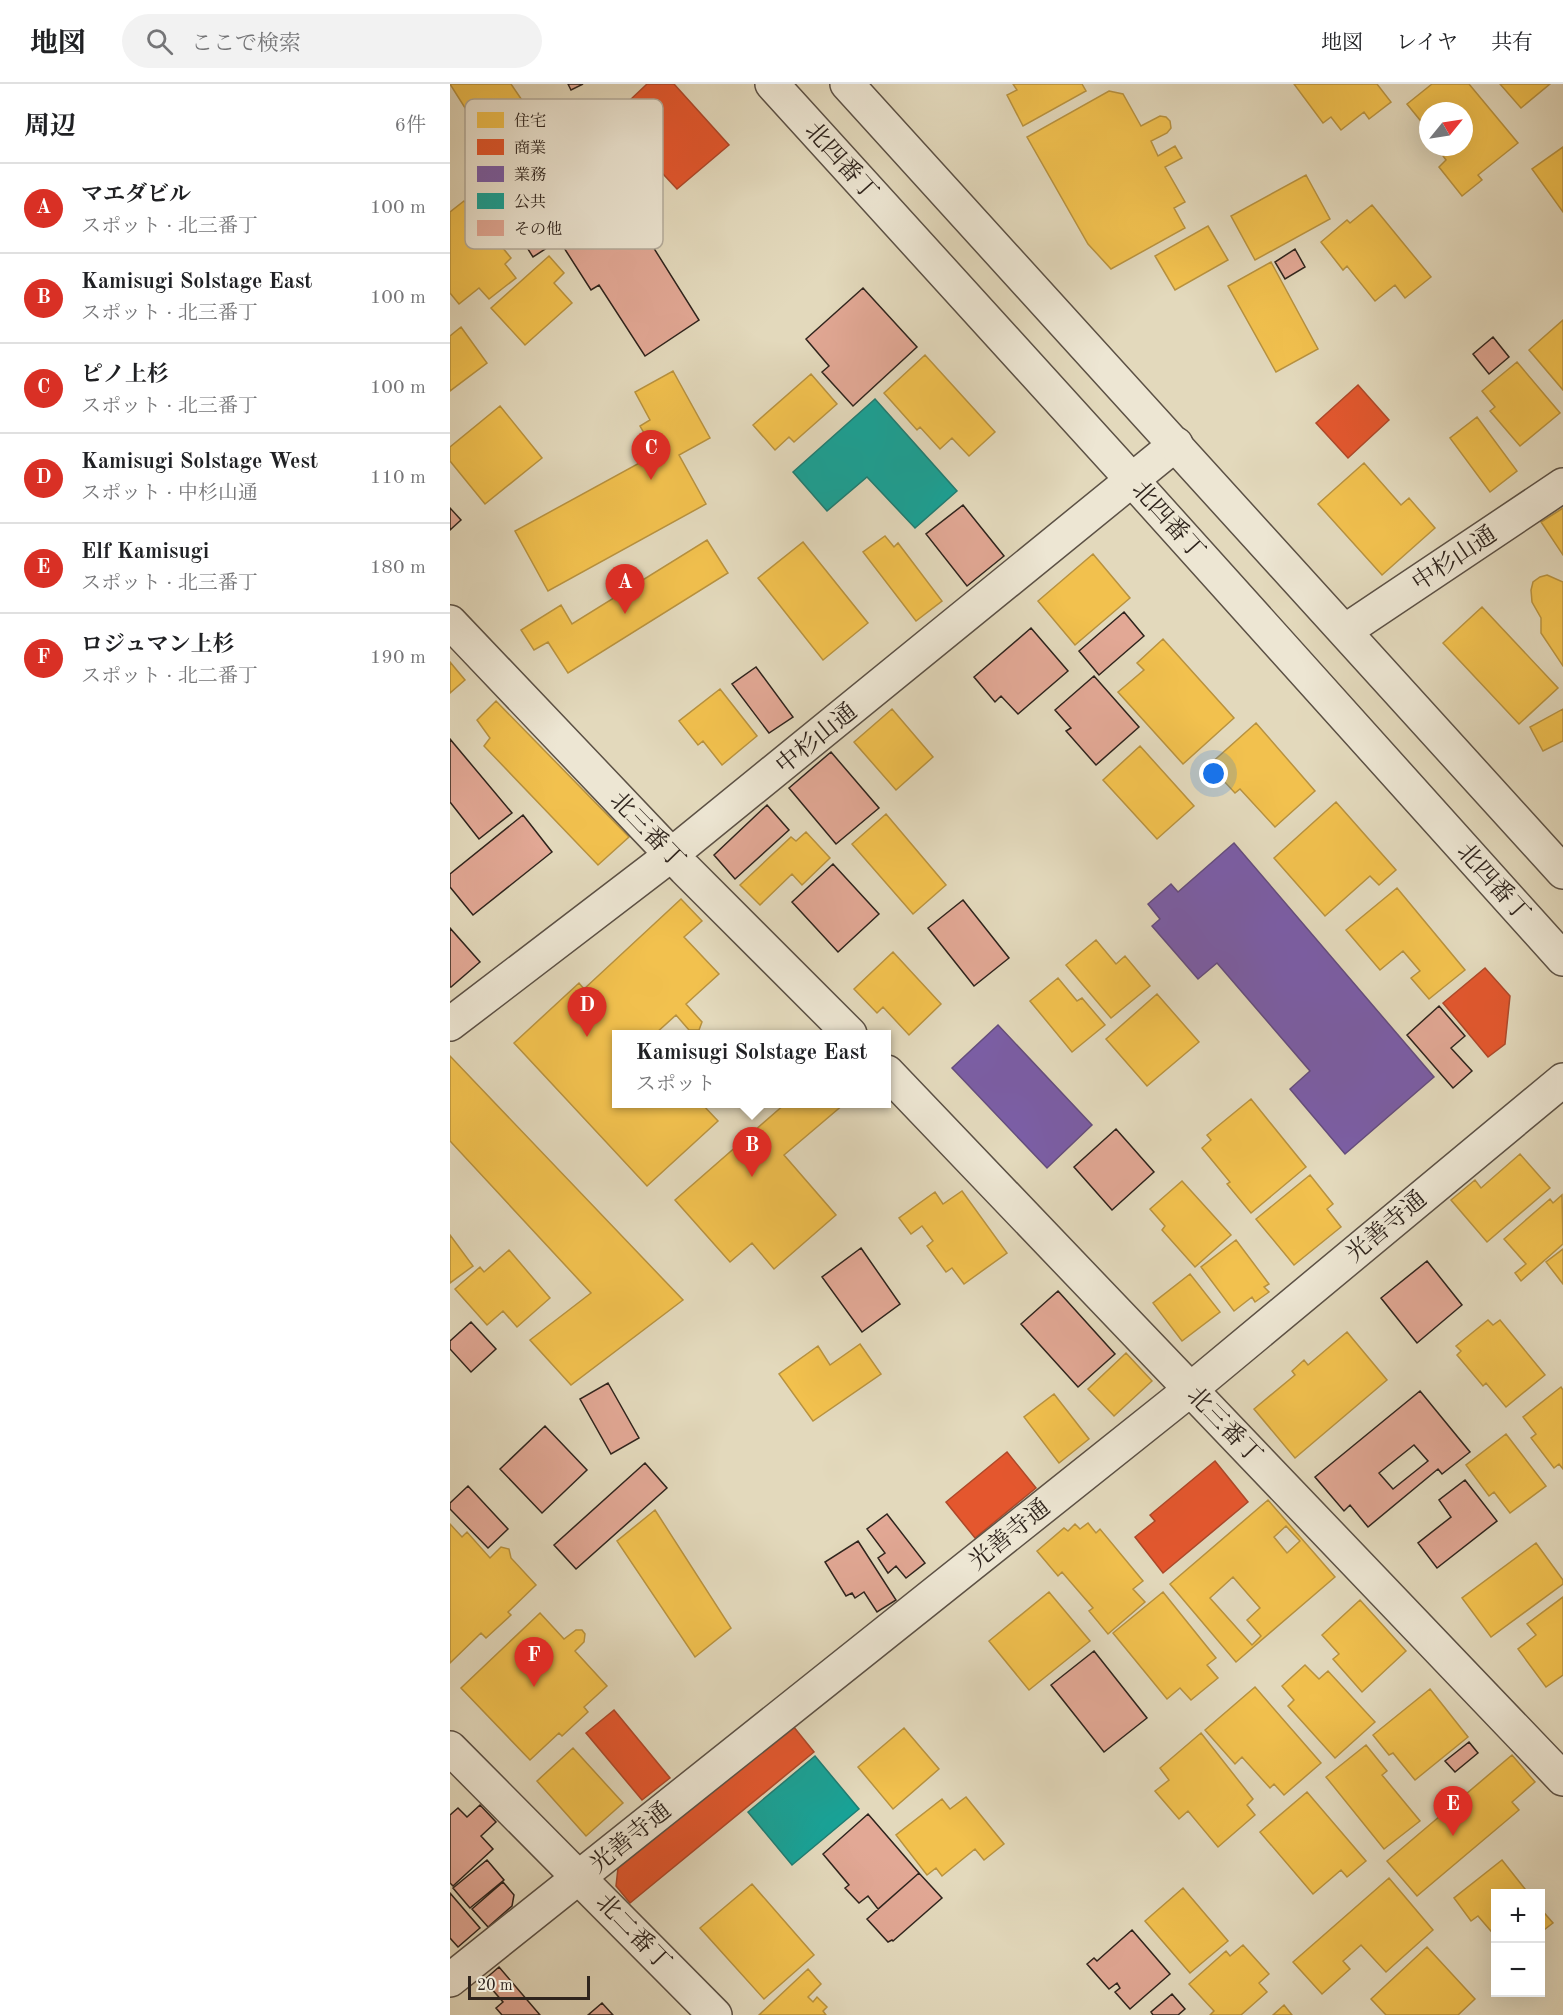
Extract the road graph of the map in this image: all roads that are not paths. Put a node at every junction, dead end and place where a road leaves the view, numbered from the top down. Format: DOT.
graph roads {
  1 [pos="772,84"];
  2 [pos="847,84"];
  3 [pos="1176,444"];
  4 [pos="1133,481"];
  5 [pos="1563,485"];
  6 [pos="450,622"];
  7 [pos="1345,631"];
  8 [pos="671,855"];
  9 [pos="1563,872"];
  10 [pos="1563,959"];
  11 [pos="450,1024"];
  12 [pos="845,1030"];
  13 [pos="891,1076"];
  14 [pos="1563,1080"];
  15 [pos="1191,1389"];
  16 [pos="450,1748"];
  17 [pos="1563,1779"];
  18 [pos="580,1877"];
  19 [pos="450,1980"];
  20 [pos="716,2015"];
  1 -- 4 [label="street, 北四番丁"];
  2 -- 3 [label="street"];
  3 -- 4 [label="street, 中杉山通"];
  3 -- 7 [label="street"];
  4 -- 8 [label="street, 中杉山通"];
  4 -- 10 [label="street, 北四番丁"];
  5 -- 7 [label="street, 中杉山通"];
  6 -- 8 [label="street, 北三番丁"];
  7 -- 9 [label="street"];
  8 -- 11 [label="street, 中杉山通"];
  8 -- 12 [label="street, 北三番丁"];
  13 -- 15 [label="street, 北三番丁"];
  14 -- 15 [label="street, 光善寺通"];
  15 -- 17 [label="street, 北三番丁"];
  15 -- 18 [label="street, 光善寺通"];
  16 -- 18 [label="street, 北二番丁"];
  18 -- 19 [label="street, 光善寺通"];
  18 -- 20 [label="street, 北二番丁"];
}
